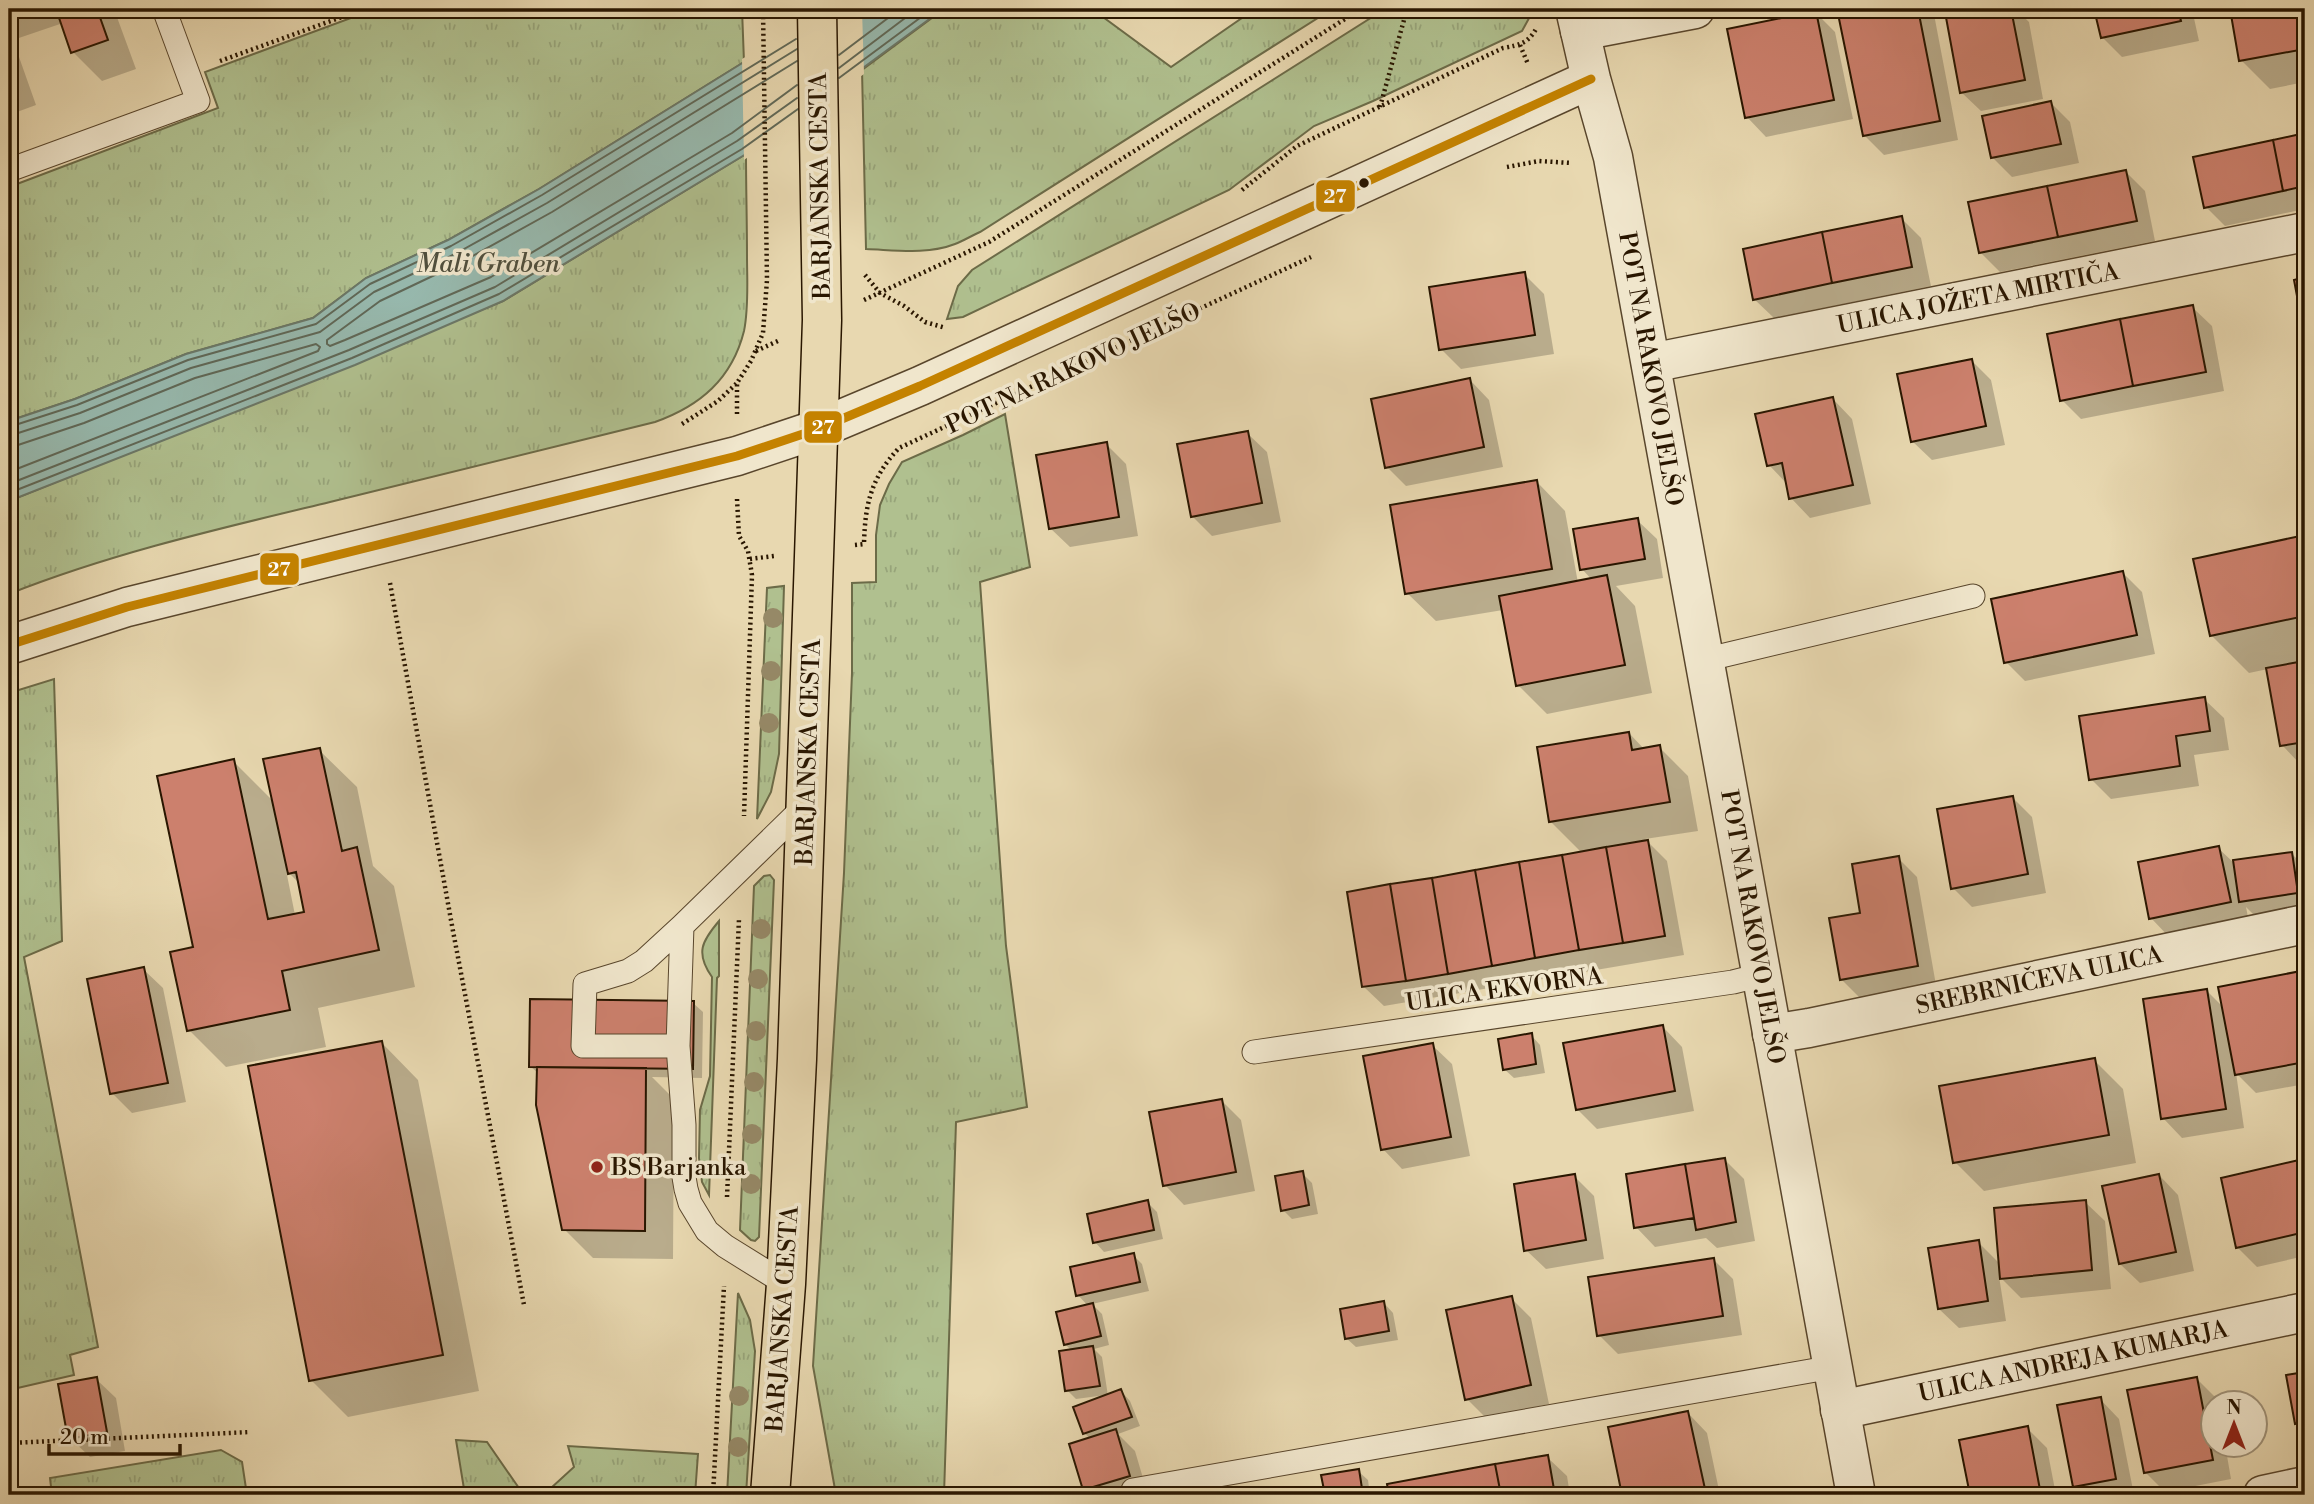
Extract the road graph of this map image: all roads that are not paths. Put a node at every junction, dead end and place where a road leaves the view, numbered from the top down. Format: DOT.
graph roads {
  1 [pos="164,9"];
  2 [pos="817,9"];
  3 [pos="1695,9"];
  4 [pos="1577,20"];
  5 [pos="1591,79"];
  6 [pos="9,170"];
  7 [pos="2305,232"];
  8 [pos="1651,363"];
  9 [pos="818,429"];
  10 [pos="1973,596"];
  11 [pos="9,645"];
  12 [pos="1704,660"];
  13 [pos="807,804"];
  14 [pos="2305,924"];
  15 [pos="681,926"];
  16 [pos="1761,975"];
  17 [pos="1772,1034"];
  18 [pos="678,1046"];
  19 [pos="1254,1052"];
  20 [pos="786,1284"];
  21 [pos="2305,1312"];
  22 [pos="1833,1367"];
  23 [pos="1840,1410"];
  24 [pos="2305,1486"];
  25 [pos="1133,1490"];
  26 [pos="770,1495"];
  27 [pos="1856,1495"];
  28 [pos="2263,1495"];
  1 -- 6 [label="lane"];
  2 -- 9 [label="main road, BARJANSKA CESTA"];
  3 -- 4 [label="street"];
  4 -- 5 [label="street"];
  5 -- 8 [label="street, POT NA RAKOVO JELŠO"];
  5 -- 9 [label="street, POT NA RAKOVO JELŠO"];
  7 -- 8 [label="street, ULICA JOŽETA MIRTIČA"];
  8 -- 12 [label="street, POT NA RAKOVO JELŠO"];
  9 -- 11 [label="street, POT NA RAKOVO JELŠO"];
  9 -- 13 [label="main road, BARJANSKA CESTA"];
  10 -- 12 [label="lane"];
  12 -- 16 [label="street, POT NA RAKOVO JELŠO"];
  13 -- 15 [label="lane"];
  13 -- 20 [label="main road, BARJANSKA CESTA"];
  14 -- 17 [label="street, SREBRNIČEVA ULICA"];
  15 -- 18 [label="lane"];
  15 -- 18 [label="lane"];
  16 -- 17 [label="street, POT NA RAKOVO JELŠO"];
  16 -- 19 [label="lane, ULICA EKVORNA"];
  17 -- 22 [label="street, POT NA RAKOVO JELŠO"];
  18 -- 20 [label="lane"];
  20 -- 26 [label="main road, BARJANSKA CESTA"];
  21 -- 23 [label="street, ULICA ANDREJA KUMARJA"];
  22 -- 23 [label="street, POT NA RAKOVO JELŠO"];
  22 -- 25 [label="lane"];
  23 -- 27 [label="street, POT NA RAKOVO JELŠO"];
  24 -- 28 [label="street"];
}
